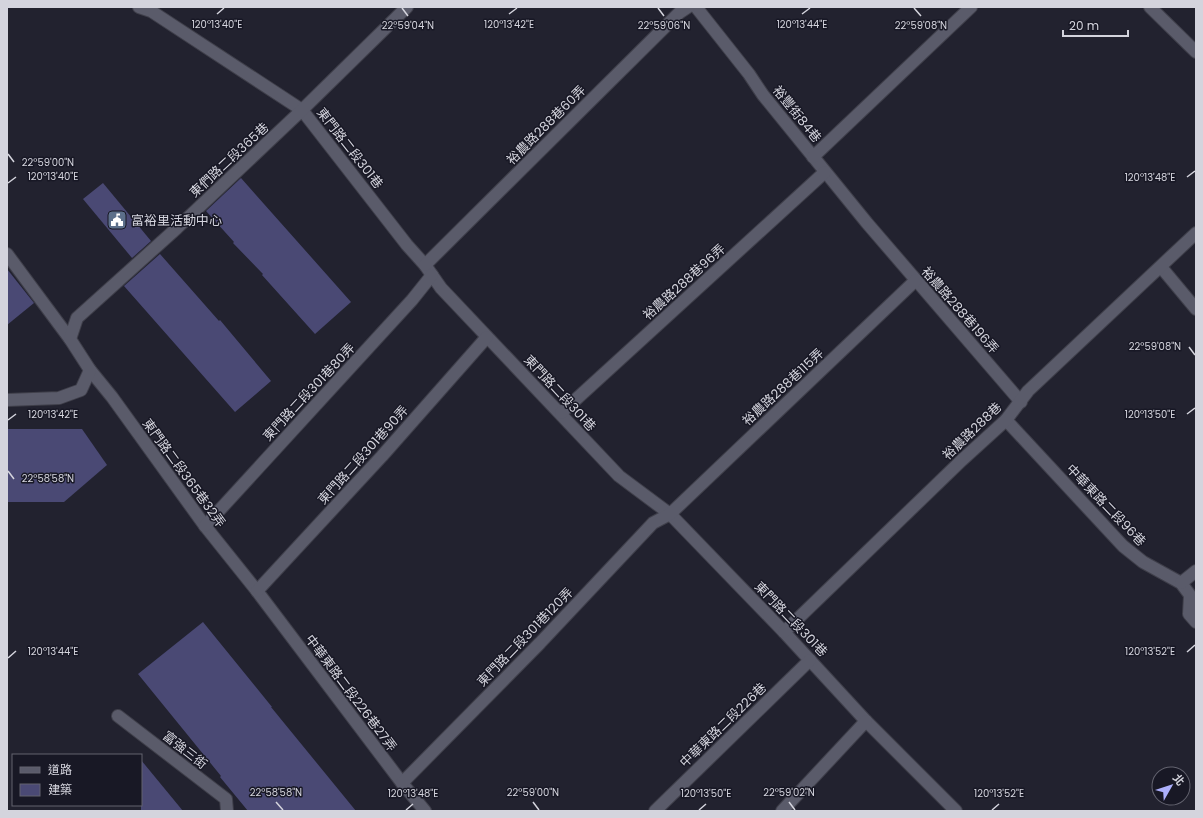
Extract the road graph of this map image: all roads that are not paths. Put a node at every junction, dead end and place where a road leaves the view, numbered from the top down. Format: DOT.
graph roads {
  1 [pos="139,7"];
  2 [pos="407,7"];
  3 [pos="688,7"];
  4 [pos="696,7"];
  5 [pos="971,7"];
  6 [pos="1150,7"];
  7 [pos="153,9"];
  8 [pos="1196,52"];
  9 [pos="302,110"];
  10 [pos="813,157"];
  11 [pos="825,172"];
  12 [pos="1196,233"];
  13 [pos="879,237"];
  14 [pos="7,254"];
  15 [pos="1161,267"];
  16 [pos="429,270"];
  17 [pos="916,280"];
  18 [pos="1196,309"];
  19 [pos="487,336"];
  20 [pos="70,339"];
  21 [pos="90,370"];
  22 [pos="7,400"];
  23 [pos="1021,402"];
  24 [pos="561,413"];
  25 [pos="1006,420"];
  26 [pos="670,514"];
  27 [pos="205,526"];
  28 [pos="1196,571"];
  29 [pos="1181,583"];
  30 [pos="257,591"];
  31 [pos="1196,622"];
  32 [pos="784,632"];
  33 [pos="810,660"];
  34 [pos="118,716"];
  35 [pos="866,721"];
  36 [pos="402,783"];
  37 [pos="227,811"];
  38 [pos="425,811"];
  39 [pos="655,811"];
  40 [pos="782,811"];
  41 [pos="956,811"];
  1 -- 7 [label="street, 東門路二段301巷"];
  2 -- 9 [label="street, 東們路二段365巷"];
  3 -- 16 [label="street, 裕農路288巷60弄"];
  4 -- 10 [label="street, 裕豐街84巷"];
  5 -- 10 [label="street"];
  6 -- 8 [label="street"];
  7 -- 9 [label="street, 東門路二段301巷"];
  9 -- 16 [label="street, 東門路二段301巷"];
  9 -- 20 [label="street, 東們路二段365巷"];
  10 -- 11 [label="street, 裕豐街84巷"];
  11 -- 13 [label="street, 裕豐街84巷"];
  11 -- 24 [label="street, 裕農路288巷96弄"];
  12 -- 15 [label="street, 裕農路288巷"];
  13 -- 17 [label="street, 裕農路288巷196弄"];
  14 -- 20 [label="street"];
  15 -- 18 [label="street"];
  15 -- 23 [label="street, 裕農路288巷"];
  16 -- 19 [label="street, 東門路二段301巷"];
  16 -- 27 [label="street, 東門路二段301巷80弄"];
  17 -- 23 [label="street, 裕農路288巷196弄"];
  17 -- 26 [label="street, 裕農路288巷115弄"];
  19 -- 24 [label="street, 東門路二段301巷"];
  19 -- 30 [label="street, 東門路二段301巷90弄"];
  20 -- 21 [label="street"];
  21 -- 22 [label="street"];
  21 -- 27 [label="street, 東門路二段365巷32弄"];
  23 -- 25 [label="street, 裕農路288巷"];
  24 -- 26 [label="street, 東門路二段301巷"];
  25 -- 29 [label="street, 中華東路二段96巷"];
  25 -- 32 [label="street, 裕農路288巷"];
  26 -- 32 [label="street, 東門路二段301巷"];
  26 -- 36 [label="street, 東門路二段301巷120弄"];
  27 -- 30 [label="street, 東門路二段365巷32弄"];
  28 -- 29 [label="street"];
  29 -- 31 [label="street"];
  30 -- 36 [label="street, 中華東路二段226巷27弄"];
  32 -- 33 [label="street, 東門路二段301巷"];
  33 -- 35 [label="street, 東門路二段301巷"];
  33 -- 39 [label="street, 中華東路二段226巷"];
  34 -- 37 [label="street, 富強三街"];
  35 -- 40 [label="street"];
  35 -- 41 [label="street, 東門路二段301巷"];
  36 -- 38 [label="street, 中華東路二段226巷27弄"];
}
